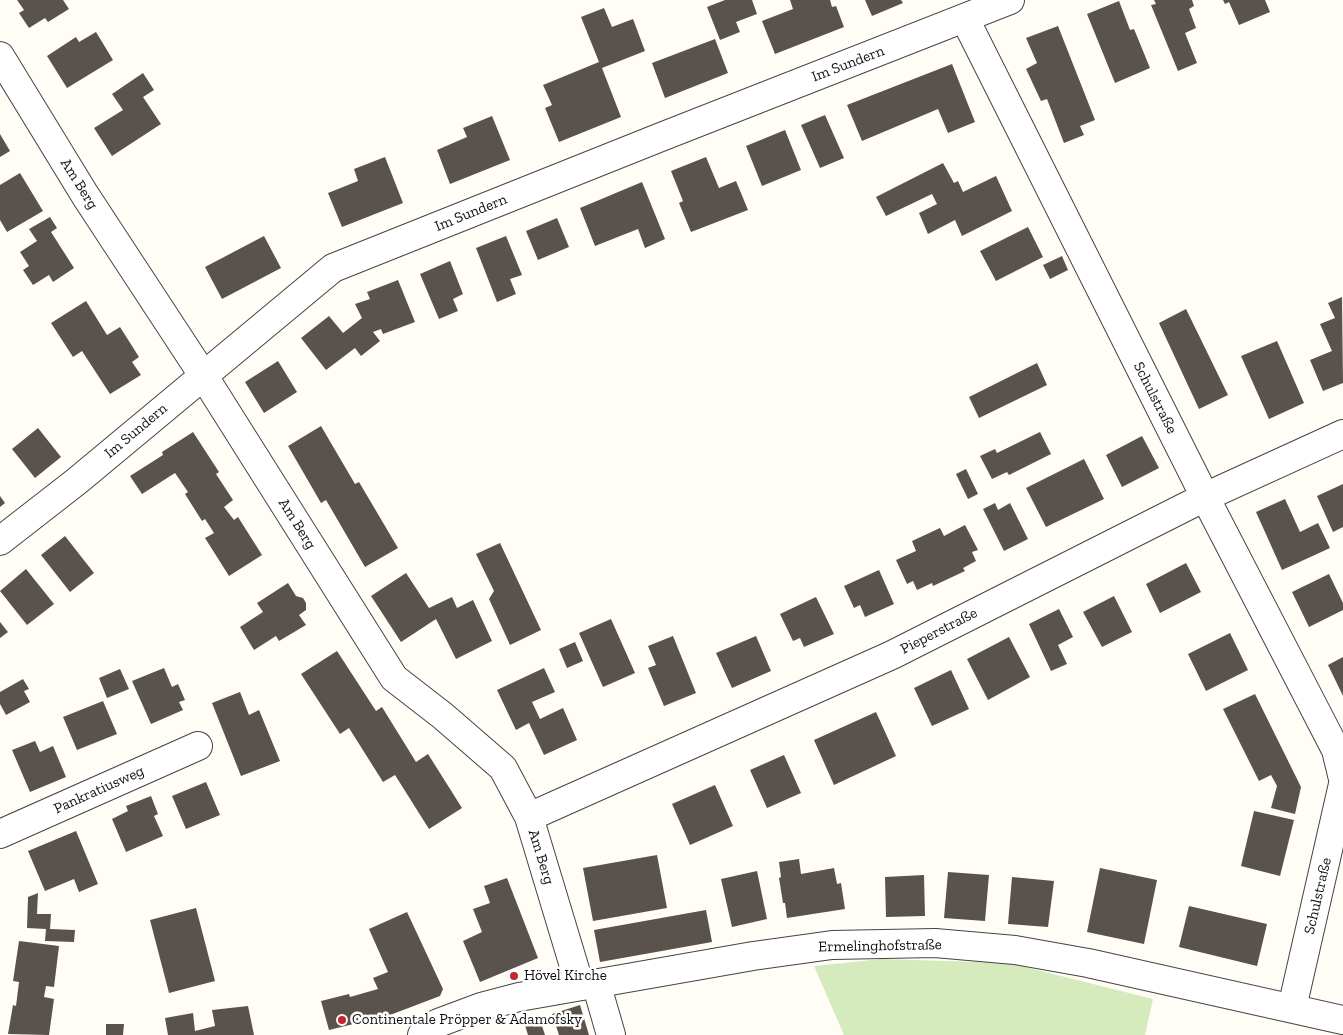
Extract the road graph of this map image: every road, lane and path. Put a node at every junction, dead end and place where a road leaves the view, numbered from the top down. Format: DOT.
graph roads {
  1 [pos="1010,0"];
  2 [pos="965,19"];
  3 [pos="0,56"];
  4 [pos="203,375"];
  5 [pos="1343,434"];
  6 [pos="1205,497"];
  7 [pos="0,541"];
  8 [pos="198,746"];
  9 [pos="1343,778"];
  10 [pos="1343,784"];
  11 [pos="529,817"];
  12 [pos="0,834"];
  13 [pos="588,985"];
  14 [pos="1292,1008"];
  15 [pos="1343,1020"];
  16 [pos="422,1035"];
  17 [pos="611,1035"];
  1 -- 2 [label="street, Im Sundern"];
  2 -- 4 [label="street, Im Sundern"];
  2 -- 6 [label="street, Schulstraße"];
  3 -- 4 [label="street, Am Berg"];
  4 -- 7 [label="street, Im Sundern"];
  4 -- 11 [label="street, Am Berg"];
  5 -- 6 [label="street, Pieperstraße"];
  6 -- 9 [label="street, Schulstraße"];
  6 -- 11 [label="street, Pieperstraße"];
  8 -- 12 [label="street, Pankratiusweg"];
  10 -- 14 [label="street, Schulstraße"];
  11 -- 13 [label="street, Am Berg"];
  13 -- 14 [label="street, Ermelinghofstraße"];
  13 -- 16 [label="street, Ermelinghofstraße"];
  13 -- 17 [label="street, Am Berg"];
  14 -- 15 [label="street, Ermelinghofstraße"];
}
